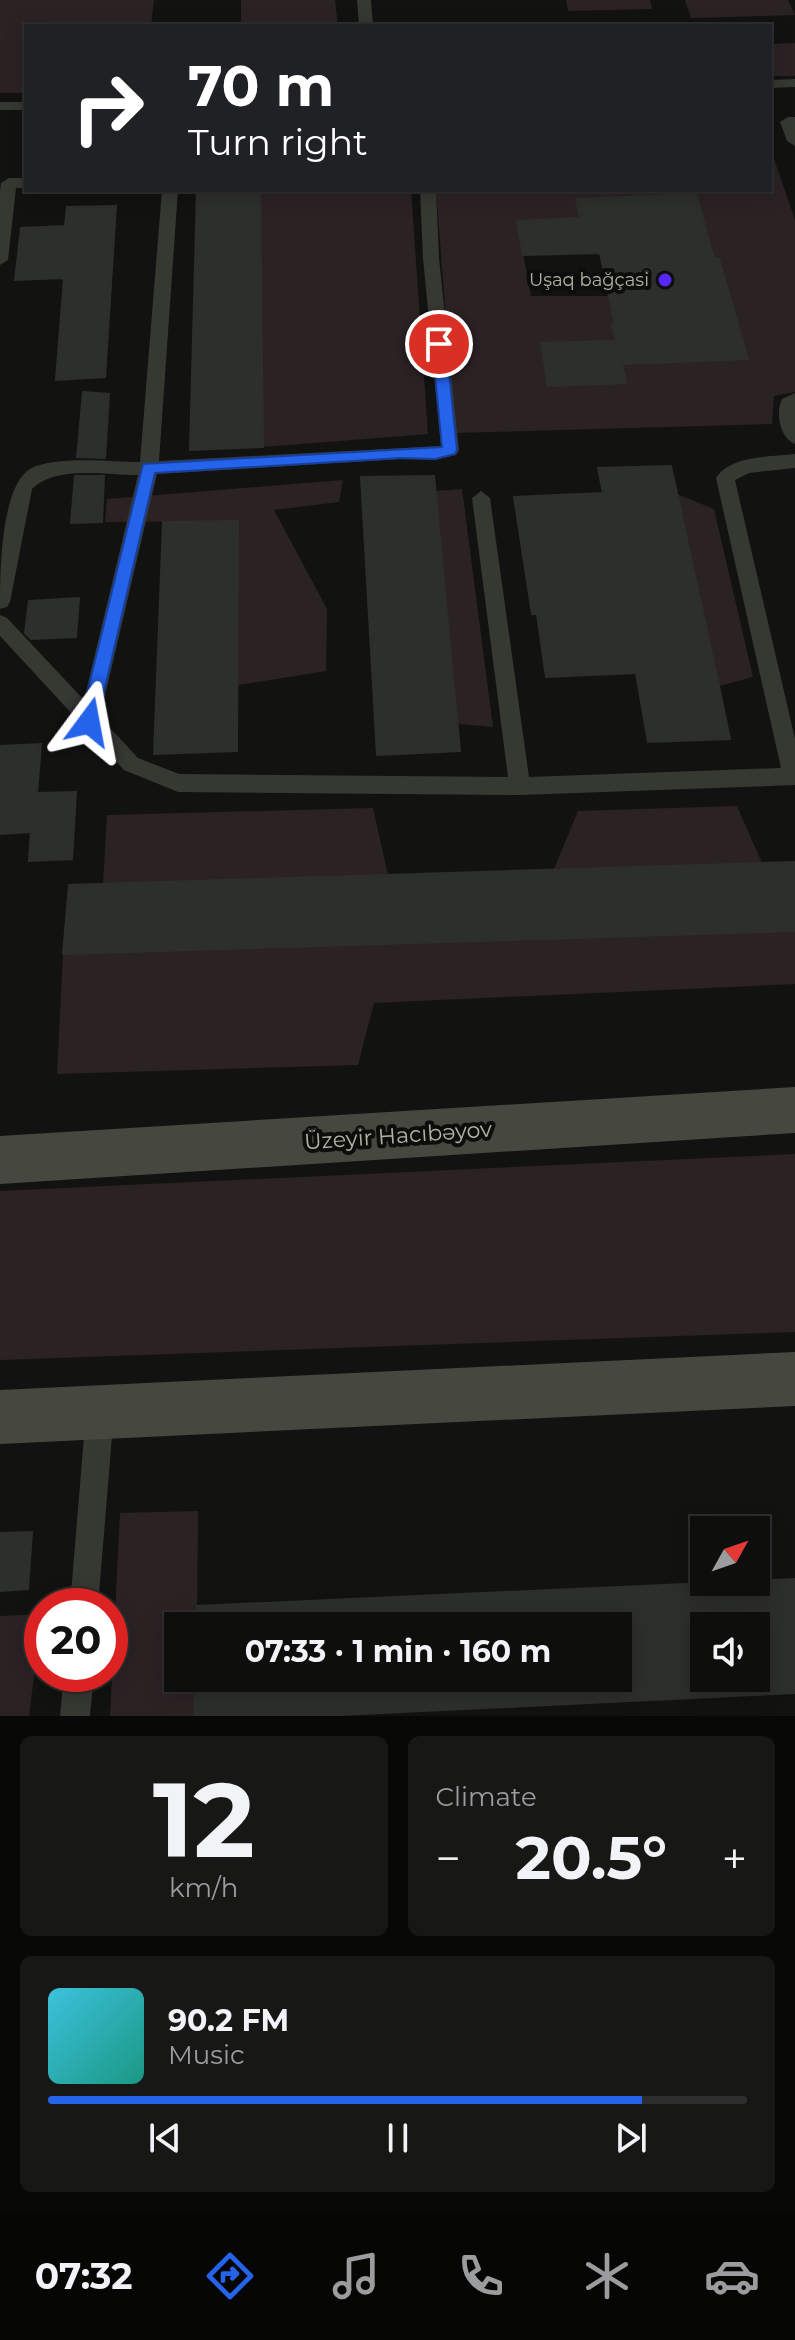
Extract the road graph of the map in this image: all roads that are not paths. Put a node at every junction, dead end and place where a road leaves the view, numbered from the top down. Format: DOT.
graph roads {
  1 [pos="364,0"];
  2 [pos="366,24"];
  3 [pos="795,83"];
  4 [pos="772,84"];
  5 [pos="0,106"];
  6 [pos="24,106"];
  7 [pos="792,122"];
  8 [pos="772,123"];
  9 [pos="795,141"];
  10 [pos="24,183"];
  11 [pos="170,192"];
  12 [pos="428,192"];
  13 [pos="0,260"];
  14 [pos="795,399"];
  15 [pos="795,438"];
  16 [pos="795,461"];
  17 [pos="149,468"];
  18 [pos="481,498"];
  19 [pos="0,602"];
  20 [pos="0,623"];
  21 [pos="89,722"];
  22 [pos="794,776"];
  23 [pos="520,786"];
  24 [pos="795,1110"];
  25 [pos="0,1160"];
  26 [pos="795,1379"];
  27 [pos="100,1412"];
  28 [pos="0,1417"];
  29 [pos="85,1588"];
  30 [pos="77,1692"];
  31 [pos="75,1716"];
  1 -- 2 [label="lane"];
  3 -- 4 [label="lane"];
  5 -- 6 [label="lane"];
  7 -- 8 [label="lane"];
  7 -- 9 [label="lane"];
  10 -- 13 [label="lane"];
  11 -- 17 [label="lane"];
  12 -- 17 [label="lane"];
  14 -- 15 [label="lane"];
  16 -- 22 [label="lane"];
  17 -- 19 [label="lane"];
  17 -- 21 [label="lane"];
  18 -- 23 [label="lane"];
  20 -- 21 [label="lane"];
  21 -- 23 [label="lane"];
  22 -- 23 [label="lane"];
  24 -- 25 [label="street, Üzeyir Hacıbəyov"];
  26 -- 27 [label="street"];
  27 -- 28 [label="street"];
  27 -- 29 [label="lane"];
  30 -- 31 [label="lane"];
}
